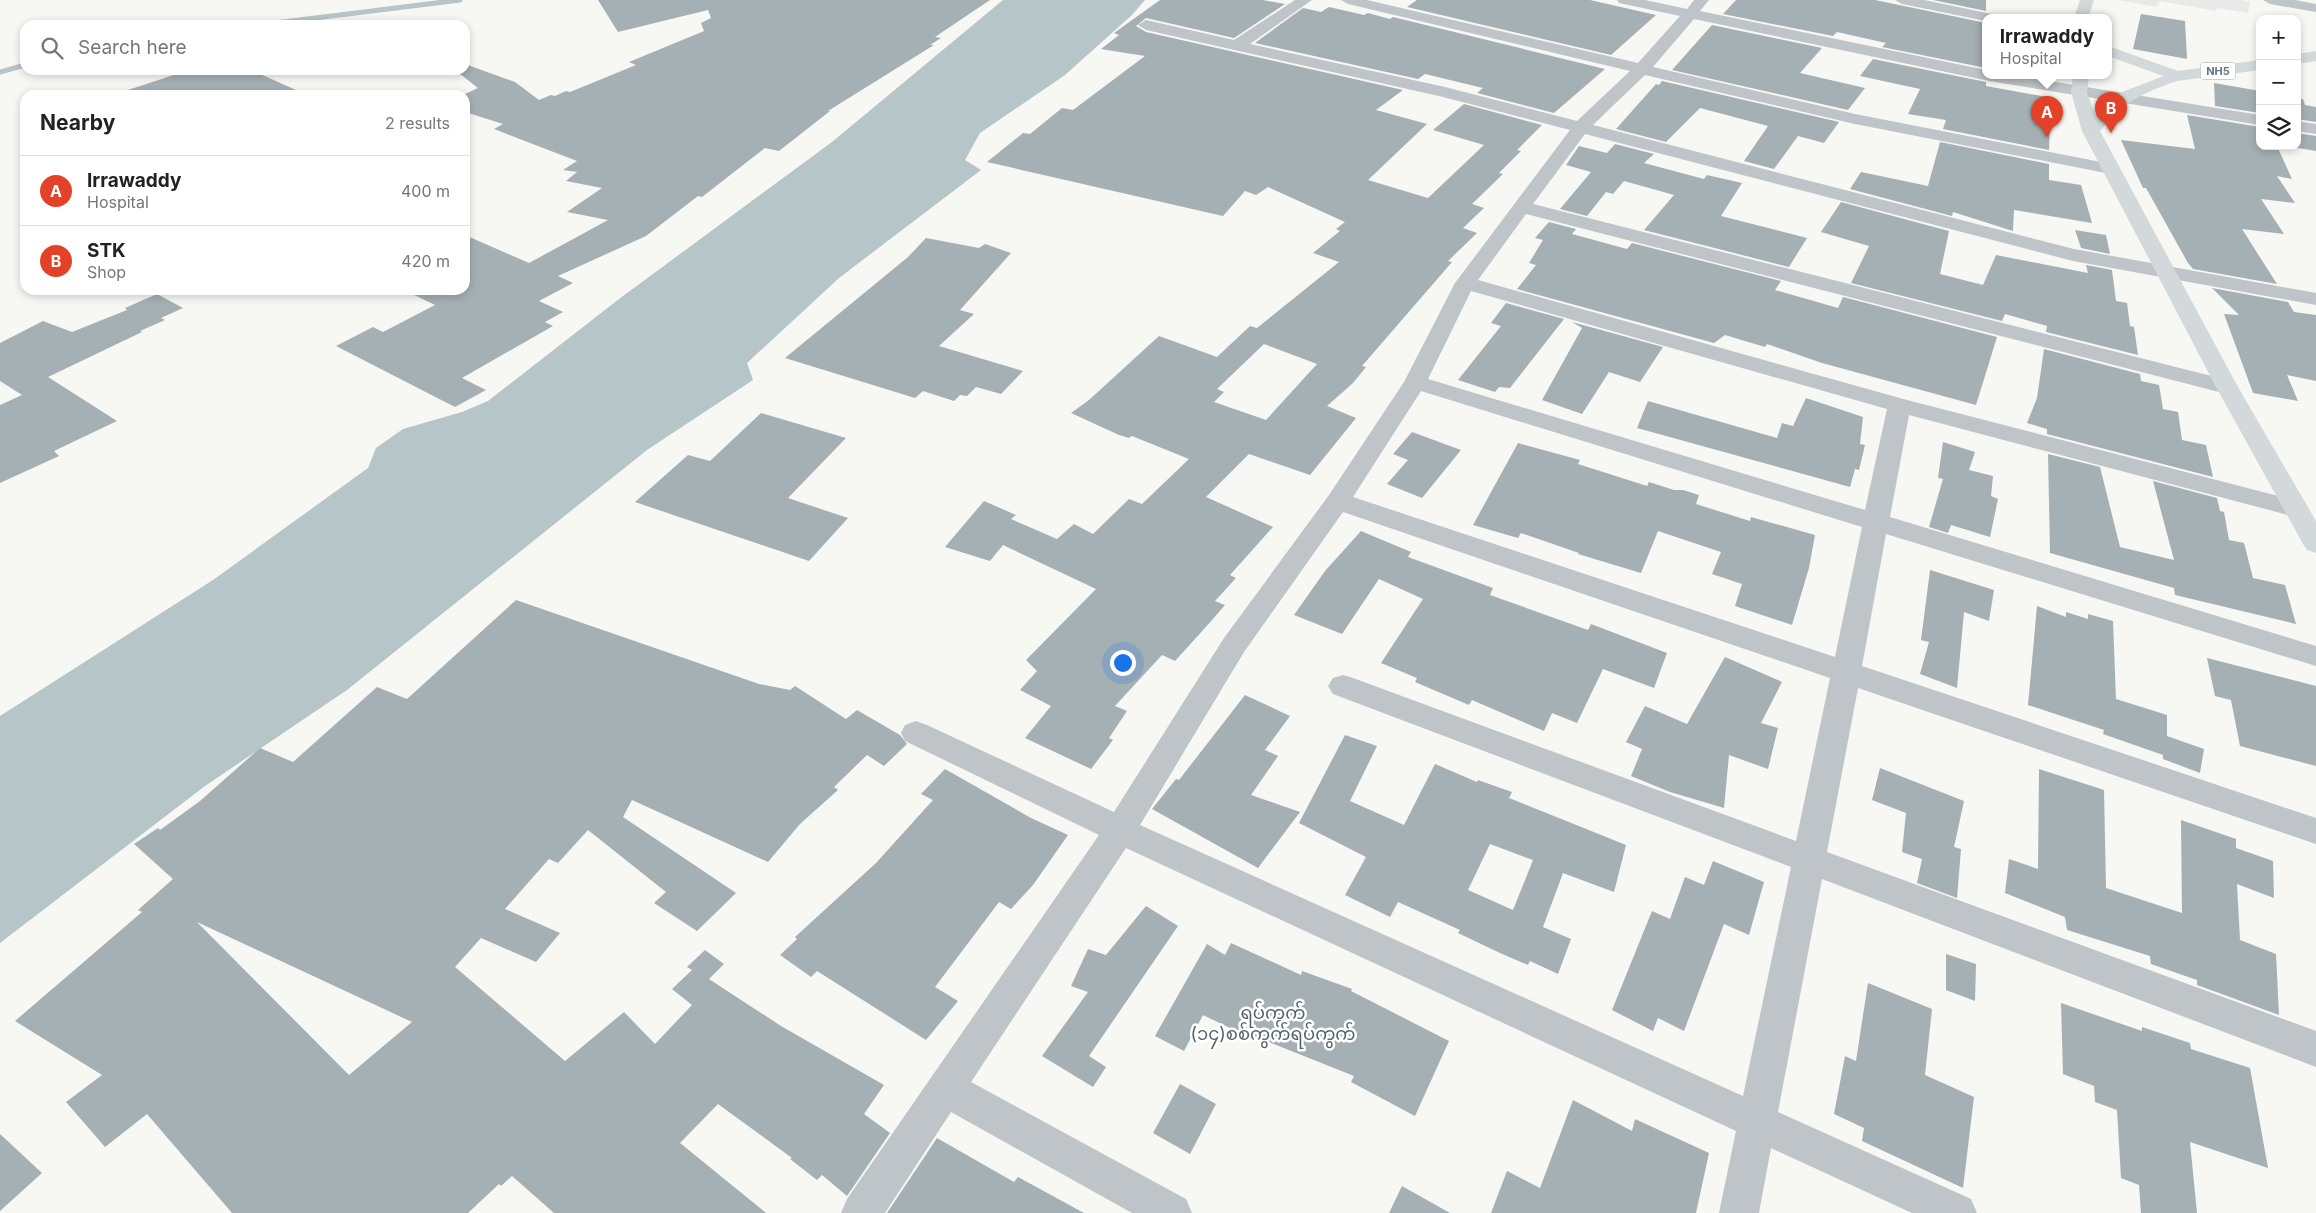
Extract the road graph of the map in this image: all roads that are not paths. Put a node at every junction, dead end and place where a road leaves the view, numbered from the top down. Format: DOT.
graph roads {
  1 [pos="1305,0"];
  2 [pos="1348,0"];
  3 [pos="1624,0"];
  4 [pos="1902,0"];
  5 [pos="2087,0"];
  6 [pos="2270,0"];
  7 [pos="1697,7"];
  8 [pos="2316,8"];
  9 [pos="2082,14"];
  10 [pos="1982,16"];
  11 [pos="1146,26"];
  12 [pos="1239,44"];
  13 [pos="2112,52"];
  14 [pos="2316,56"];
  15 [pos="2301,58"];
  16 [pos="2256,66"];
  17 [pos="1642,69"];
  18 [pos="1982,75"];
  19 [pos="2177,76"];
  20 [pos="2022,79"];
  21 [pos="2080,84"];
  22 [pos="2121,98"];
  23 [pos="2256,119"];
  24 [pos="2301,127"];
  25 [pos="1580,128"];
  26 [pos="2316,129"];
  27 [pos="2091,131"];
  28 [pos="2111,169"];
  29 [pos="1522,207"];
  30 [pos="2166,273"];
  31 [pos="1465,284"];
  32 [pos="2316,299"];
  33 [pos="1415,382"];
  34 [pos="2227,387"];
  35 [pos="1898,405"];
  36 [pos="1338,502"];
  37 [pos="2296,509"];
  38 [pos="1876,523"];
  39 [pos="2316,544"];
  40 [pos="2316,656"];
  41 [pos="1846,674"];
  42 [pos="1343,686"];
  43 [pos="916,733"];
  44 [pos="1120,830"];
  45 [pos="2316,832"];
  46 [pos="1810,860"];
  47 [pos="2316,1049"];
  48 [pos="946,1089"];
  49 [pos="1758,1122"];
  50 [pos="862,1213"];
  51 [pos="1172,1213"];
  52 [pos="1739,1213"];
  53 [pos="1957,1213"];
  1 -- 12 [label="street"];
  2 -- 17 [label="street"];
  3 -- 7 [label="street"];
  4 -- 10 [label="street"];
  5 -- 9 [label="main road"];
  6 -- 8 [label="street"];
  7 -- 17 [label="street"];
  7 -- 18 [label="street"];
  11 -- 12 [label="street"];
  12 -- 25 [label="street"];
  13 -- 19 [label="main road, NH5"];
  14 -- 15 [label="main road"];
  16 -- 19 [label="main road, NH5"];
  17 -- 25 [label="street"];
  17 -- 28 [label="street"];
  19 -- 22 [label="main road"];
  20 -- 21 [label="street"];
  21 -- 22 [label="street"];
  21 -- 27 [label="main road"];
  22 -- 23 [label="street"];
  22 -- 27 [label="main road"];
  24 -- 26 [label="street"];
  25 -- 29 [label="street"];
  25 -- 30 [label="street"];
  27 -- 28 [label="main road"];
  28 -- 30 [label="main road"];
  29 -- 31 [label="street"];
  29 -- 34 [label="street"];
  30 -- 32 [label="street"];
  30 -- 34 [label="main road"];
  31 -- 33 [label="street"];
  31 -- 35 [label="street"];
  33 -- 36 [label="street"];
  33 -- 38 [label="street"];
  34 -- 37 [label="main road"];
  35 -- 37 [label="street"];
  35 -- 38 [label="street"];
  36 -- 41 [label="street"];
  36 -- 44 [label="street"];
  37 -- 39 [label="main road"];
  38 -- 40 [label="street"];
  38 -- 41 [label="street"];
  41 -- 45 [label="street"];
  41 -- 46 [label="street"];
  42 -- 46 [label="street"];
  43 -- 44 [label="street"];
  44 -- 48 [label="street"];
  44 -- 49 [label="street"];
  46 -- 47 [label="street"];
  46 -- 49 [label="street"];
  48 -- 50 [label="street"];
  48 -- 51 [label="street"];
  49 -- 52 [label="street"];
  49 -- 53 [label="street"];
}
